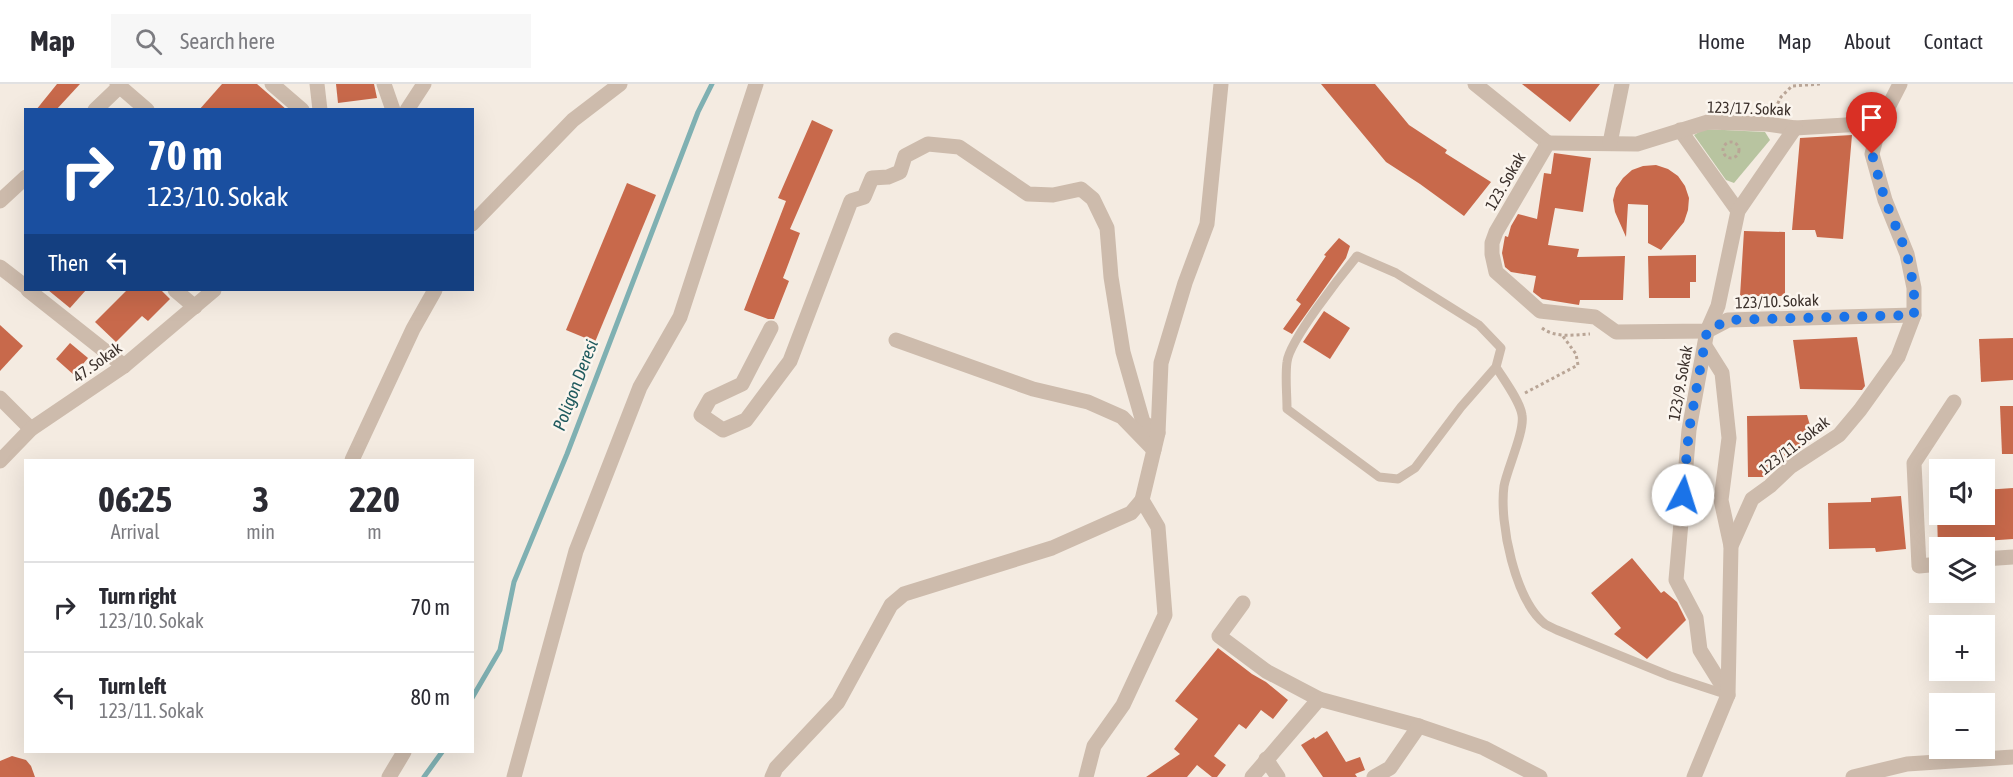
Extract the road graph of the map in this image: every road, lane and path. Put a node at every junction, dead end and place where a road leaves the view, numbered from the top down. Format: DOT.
graph roads {
  1 [pos="272,84"];
  2 [pos="318,84"];
  3 [pos="384,84"];
  4 [pos="424,84"];
  5 [pos="620,84"];
  6 [pos="756,84"];
  7 [pos="1221,84"];
  8 [pos="1474,84"];
  9 [pos="1622,84"];
  10 [pos="1821,84"];
  11 [pos="1900,84"];
  12 [pos="118,85"];
  13 [pos="97,108"];
  14 [pos="145,108"];
  15 [pos="300,108"];
  16 [pos="320,108"];
  17 [pos="392,108"];
  18 [pos="408,108"];
  19 [pos="1880,123"];
  20 [pos="1767,124"];
  21 [pos="1795,128"];
  22 [pos="1680,130"];
  23 [pos="1610,143"];
  24 [pos="1548,144"];
  25 [pos="1738,150"];
  26 [pos="24,179"];
  27 [pos="0,201"];
  28 [pos="1738,211"];
  29 [pos="474,222"];
  30 [pos="0,267"];
  31 [pos="24,286"];
  32 [pos="31,291"];
  33 [pos="176,291"];
  34 [pos="213,291"];
  35 [pos="434,291"];
  36 [pos="195,307"];
  37 [pos="1540,311"];
  38 [pos="1914,315"];
  39 [pos="771,328"];
  40 [pos="1562,335"];
  41 [pos="1706,338"];
  42 [pos="896,340"];
  43 [pos="124,366"];
  44 [pos="1496,367"];
  45 [pos="0,398"];
  46 [pos="1516,398"];
  47 [pos="1954,402"];
  48 [pos="31,429"];
  49 [pos="1158,432"];
  50 [pos="1154,450"];
  51 [pos="351,459"];
  52 [pos="0,460"];
  53 [pos="1142,500"];
  54 [pos="1731,546"];
  55 [pos="2013,557"];
  56 [pos="1995,559"];
  57 [pos="1929,565"];
  58 [pos="1243,603"];
  59 [pos="1728,695"];
  60 [pos="1319,699"];
  61 [pos="1419,726"];
  62 [pos="403,753"];
  63 [pos="2013,757"];
  64 [pos="1266,759"];
  65 [pos="1909,770"];
  66 [pos="389,777"];
  67 [pos="514,777"];
  68 [pos="772,777"];
  69 [pos="1086,777"];
  70 [pos="1252,777"];
  71 [pos="1278,777"];
  72 [pos="1374,777"];
  73 [pos="1540,777"];
  74 [pos="1694,777"];
  75 [pos="1853,777"];
  1 -- 15 [label="street"];
  2 -- 16 [label="street"];
  3 -- 17 [label="street"];
  4 -- 18 [label="street"];
  5 -- 29 [label="street"];
  6 -- 67 [label="street"];
  7 -- 49 [label="street"];
  8 -- 24 [label="street, 123. Sokak"];
  9 -- 23 [label="street"];
  10 -- 20 [label="path"];
  11 -- 19 [label="street, 123/11. Sokak"];
  12 -- 13 [label="street"];
  12 -- 14 [label="street"];
  19 -- 21 [label="street, 123/17. Sokak"];
  19 -- 38 [label="street, 123/11. Sokak"];
  20 -- 21 [label="street, 123/17. Sokak"];
  20 -- 22 [label="street, 123/17. Sokak"];
  21 -- 28 [label="street, 123/9. Sokak"];
  22 -- 23 [label="street, 123/17. Sokak"];
  22 -- 28 [label="street"];
  23 -- 24 [label="street, 123/17. Sokak"];
  24 -- 37 [label="street, 123. Sokak"];
  25 -- 25 [label="path"];
  26 -- 27 [label="street"];
  28 -- 41 [label="street, 123/9. Sokak"];
  30 -- 31 [label="street"];
  32 -- 43 [label="street"];
  33 -- 36 [label="street"];
  34 -- 36 [label="street, 47. Sokak"];
  35 -- 51 [label="street"];
  36 -- 43 [label="street, 47. Sokak"];
  37 -- 41 [label="street, 123/10. Sokak"];
  38 -- 41 [label="street, 123/10. Sokak"];
  38 -- 54 [label="street, 123/11. Sokak"];
  39 -- 49 [label="street"];
  40 -- 46 [label="path"];
  41 -- 54 [label="street"];
  41 -- 59 [label="street, 123/9. Sokak"];
  42 -- 50 [label="street"];
  43 -- 48 [label="street, 47. Sokak"];
  44 -- 44 [label="lane"];
  44 -- 46 [label="lane"];
  45 -- 48 [label="street"];
  46 -- 59 [label="lane"];
  47 -- 57 [label="street"];
  48 -- 52 [label="street, 47. Sokak"];
  49 -- 50 [label="street"];
  50 -- 53 [label="street"];
  53 -- 68 [label="street"];
  53 -- 69 [label="street"];
  54 -- 59 [label="street, 123/11. Sokak"];
  55 -- 56 [label="street"];
  58 -- 60 [label="street"];
  59 -- 74 [label="street, 123/11. Sokak"];
  60 -- 61 [label="street"];
  60 -- 64 [label="street"];
  61 -- 72 [label="street"];
  61 -- 73 [label="street"];
  62 -- 66 [label="street"];
  63 -- 65 [label="street"];
  64 -- 70 [label="street"];
  64 -- 71 [label="street"];
  65 -- 75 [label="street"];
}
